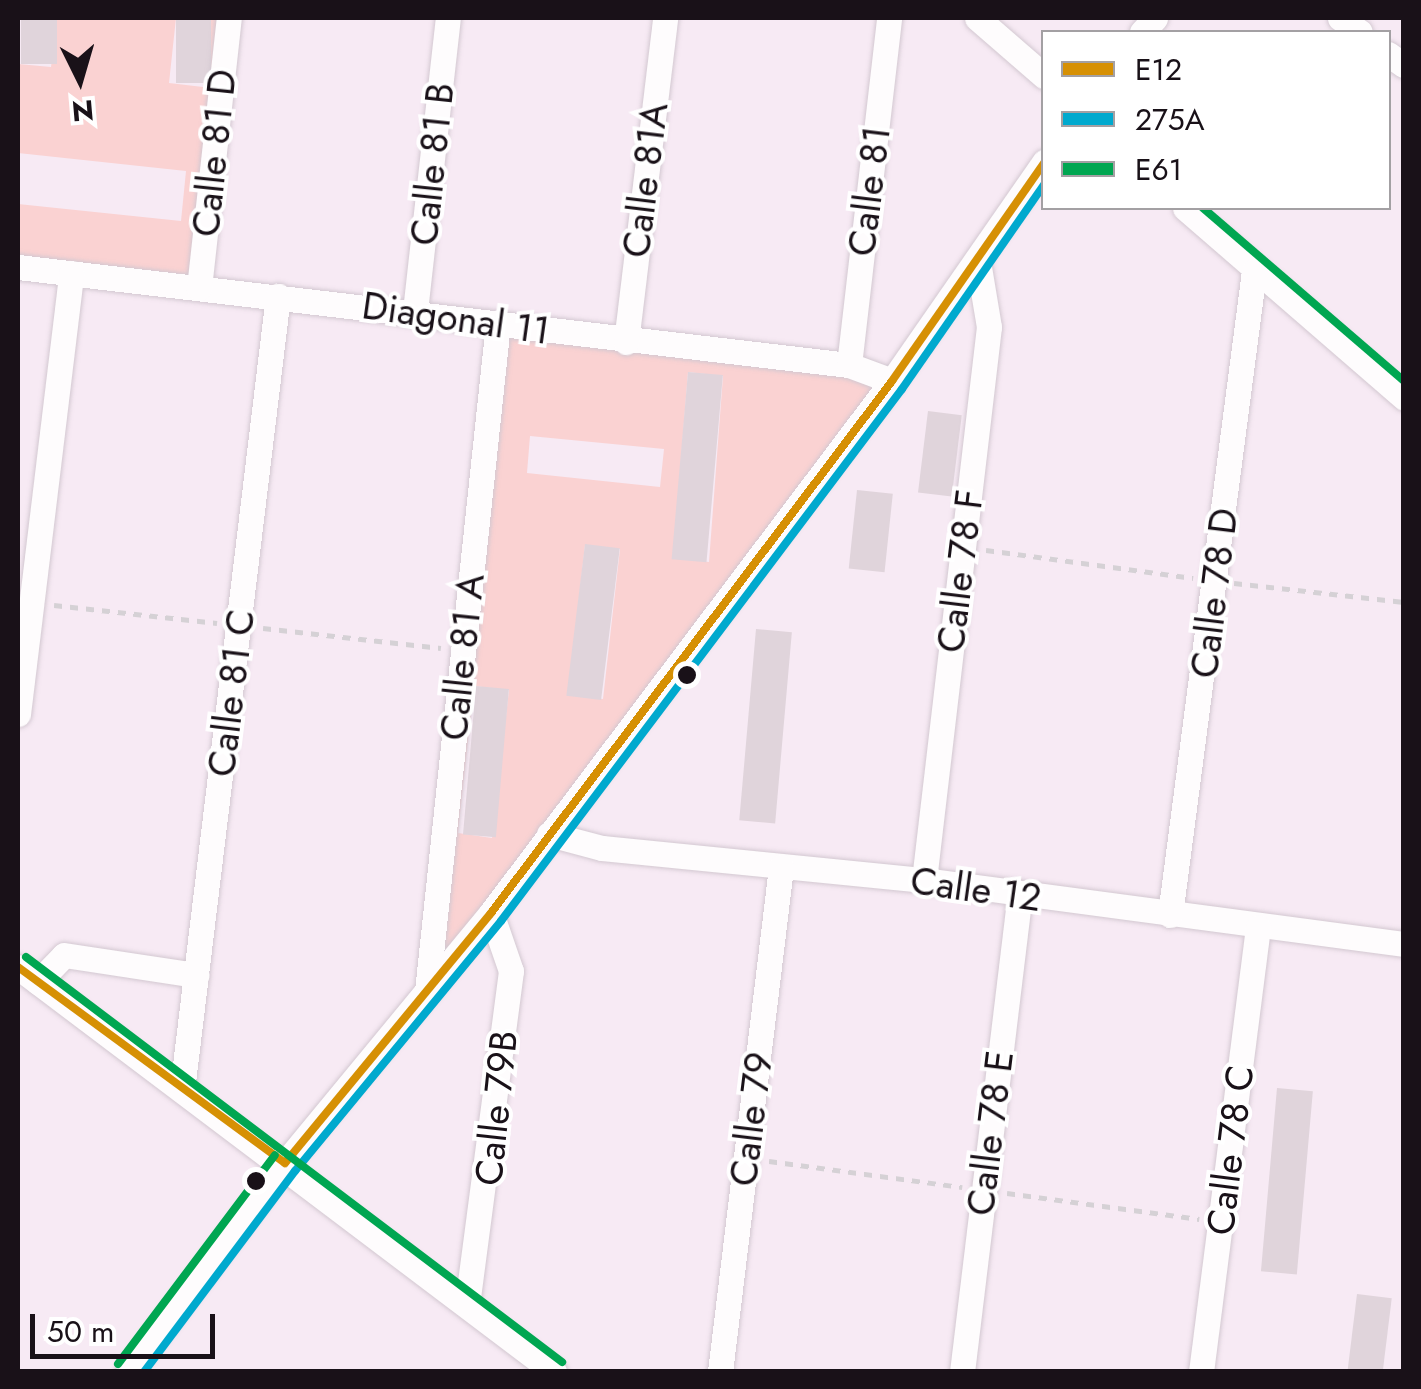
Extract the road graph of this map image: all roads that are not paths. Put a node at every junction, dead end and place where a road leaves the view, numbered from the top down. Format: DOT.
graph roads {
  1 [pos="229,18"];
  2 [pos="448,18"];
  3 [pos="665,18"];
  4 [pos="889,18"];
  5 [pos="977,18"];
  6 [pos="1041,73"];
  7 [pos="1041,167"];
  8 [pos="1187,210"];
  9 [pos="978,262"];
  10 [pos="18,267"];
  11 [pos="1254,272"];
  12 [pos="70,273"];
  13 [pos="199,288"];
  14 [pos="278,296"];
  15 [pos="416,311"];
  16 [pos="498,323"];
  17 [pos="626,342"];
  18 [pos="849,365"];
  19 [pos="892,381"];
  20 [pos="1404,398"];
  21 [pos="18,714"];
  22 [pos="549,834"];
  23 [pos="780,867"];
  24 [pos="924,880"];
  25 [pos="1020,895"];
  26 [pos="491,913"];
  27 [pos="1170,915"];
  28 [pos="1258,928"];
  29 [pos="1404,944"];
  30 [pos="28,974"];
  31 [pos="197,975"];
  32 [pos="427,991"];
  33 [pos="182,1090"];
  34 [pos="285,1163"];
  35 [pos="467,1306"];
  36 [pos="128,1372"];
  37 [pos="554,1372"];
  38 [pos="720,1372"];
  39 [pos="962,1372"];
  40 [pos="1201,1372"];
  1 -- 13 [label="street, Calle 81 D"];
  2 -- 15 [label="street, Calle 81 B"];
  3 -- 17 [label="street, Calle 81A"];
  4 -- 18 [label="street, Calle 81"];
  5 -- 6 [label="street"];
  7 -- 9 [label="street"];
  8 -- 11 [label="street"];
  9 -- 19 [label="street"];
  9 -- 24 [label="street, Calle 78 F"];
  10 -- 12 [label="street, Diagonal 11"];
  11 -- 20 [label="street"];
  11 -- 27 [label="street, Calle 78 D"];
  12 -- 13 [label="street, Diagonal 11"];
  12 -- 21 [label="street"];
  13 -- 14 [label="street, Diagonal 11"];
  14 -- 15 [label="street, Diagonal 11"];
  14 -- 31 [label="street, Calle 81 C"];
  15 -- 16 [label="street, Diagonal 11"];
  16 -- 17 [label="street, Diagonal 11"];
  16 -- 32 [label="street, Calle 81 A"];
  17 -- 18 [label="street, Diagonal 11"];
  18 -- 19 [label="street, Diagonal 11"];
  19 -- 22 [label="street"];
  22 -- 23 [label="street, Calle 12"];
  22 -- 26 [label="street"];
  23 -- 24 [label="street, Calle 12"];
  23 -- 38 [label="street, Calle 79"];
  24 -- 25 [label="street, Calle 12"];
  25 -- 27 [label="street, Calle 12"];
  25 -- 39 [label="street, Calle 78 E"];
  26 -- 32 [label="street"];
  26 -- 35 [label="street, Calle 79B"];
  27 -- 28 [label="street, Calle 12"];
  28 -- 29 [label="street, Calle 12"];
  28 -- 40 [label="street, Calle 78 C"];
  30 -- 31 [label="street"];
  30 -- 33 [label="street"];
  31 -- 33 [label="street, Calle 81 C"];
  32 -- 34 [label="street"];
  33 -- 34 [label="street"];
  34 -- 35 [label="street"];
  34 -- 36 [label="street"];
  35 -- 37 [label="street"];
}
